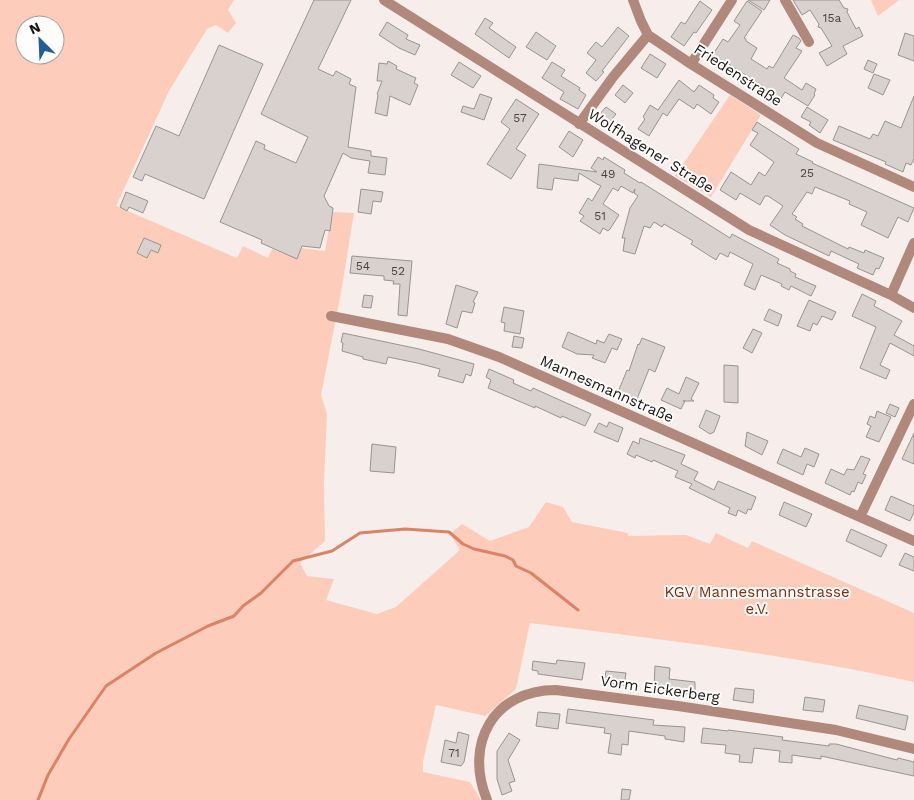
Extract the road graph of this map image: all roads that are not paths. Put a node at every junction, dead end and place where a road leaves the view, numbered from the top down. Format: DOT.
graph roads {
  1 [pos="384,0"];
  2 [pos="633,0"];
  3 [pos="732,0"];
  4 [pos="785,0"];
  5 [pos="648,34"];
  6 [pos="809,42"];
  7 [pos="691,64"];
  8 [pos="579,124"];
  9 [pos="914,187"];
  10 [pos="914,243"];
  11 [pos="890,295"];
  12 [pos="914,308"];
  13 [pos="332,316"];
  14 [pos="914,404"];
  15 [pos="860,517"];
  16 [pos="914,541"];
  17 [pos="914,749"];
  18 [pos="487,800"];
  1 -- 8 [label="street, Wolfhagener Straße"];
  2 -- 5 [label="street"];
  3 -- 7 [label="street"];
  4 -- 6 [label="street"];
  5 -- 7 [label="street, Friedenstraße"];
  5 -- 8 [label="street"];
  7 -- 9 [label="street, Friedenstraße"];
  8 -- 11 [label="street, Wolfhagener Straße"];
  10 -- 11 [label="street"];
  11 -- 12 [label="street, Wolfhagener Straße"];
  13 -- 15 [label="street, Mannesmannstraße"];
  14 -- 15 [label="street"];
  15 -- 16 [label="street, Mannesmannstraße"];
  17 -- 18 [label="street, Vorm Eickerberg"];
}
